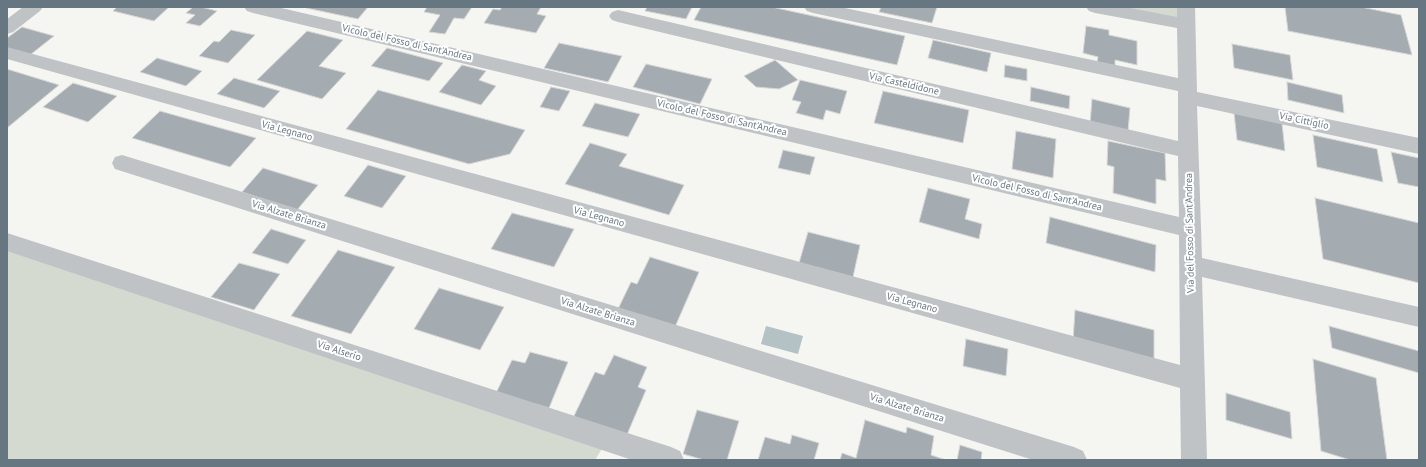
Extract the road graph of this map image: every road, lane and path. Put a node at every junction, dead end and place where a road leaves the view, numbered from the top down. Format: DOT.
graph roads {
  1 [pos="34,7"];
  2 [pos="253,7"];
  3 [pos="813,7"];
  4 [pos="1095,7"];
  5 [pos="618,16"];
  6 [pos="1186,16"];
  7 [pos="7,28"];
  8 [pos="7,54"];
  9 [pos="1188,92"];
  10 [pos="1419,146"];
  11 [pos="1189,151"];
  12 [pos="122,163"];
  13 [pos="1191,229"];
  14 [pos="7,242"];
  15 [pos="1191,265"];
  16 [pos="1419,317"];
  17 [pos="1192,380"];
  18 [pos="671,460"];
  19 [pos="1074,460"];
  20 [pos="1194,460"];
  1 -- 7 [label="street"];
  2 -- 13 [label="street, Vicolo del Fosso di Sant'Andrea"];
  3 -- 9 [label="street, Via Cittiglio"];
  4 -- 6 [label="street"];
  5 -- 11 [label="street, Via Casteldidone"];
  6 -- 9 [label="street, Via del Fosso di Sant'Andrea"];
  8 -- 17 [label="street, Via Legnano"];
  9 -- 10 [label="street, Via Cittiglio"];
  9 -- 11 [label="street, Via del Fosso di Sant'Andrea"];
  11 -- 13 [label="street, Via del Fosso di Sant'Andrea"];
  12 -- 19 [label="street, Via Alzate Brianza"];
  13 -- 15 [label="street, Via del Fosso di Sant'Andrea"];
  14 -- 18 [label="street, Via Alserio"];
  15 -- 16 [label="street"];
  15 -- 17 [label="street, Via del Fosso di Sant'Andrea"];
  17 -- 20 [label="street, Via del Fosso di Sant'Andrea"];
}
